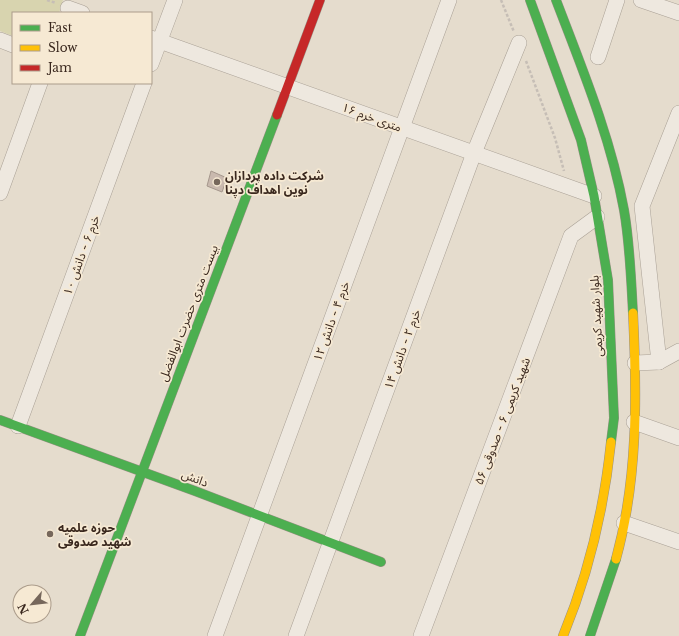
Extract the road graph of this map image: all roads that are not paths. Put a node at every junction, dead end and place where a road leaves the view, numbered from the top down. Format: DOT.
graph roads {
  1 [pos="175,0"];
  2 [pos="320,0"];
  3 [pos="449,0"];
  4 [pos="530,0"];
  5 [pos="556,0"];
  6 [pos="617,0"];
  7 [pos="641,0"];
  8 [pos="673,7"];
  9 [pos="155,39"];
  10 [pos="0,40"];
  11 [pos="519,43"];
  12 [pos="12,45"];
  13 [pos="598,57"];
  14 [pos="152,58"];
  15 [pos="40,84"];
  16 [pos="144,84"];
  17 [pos="287,86"];
  18 [pos="679,113"];
  19 [pos="403,128"];
  20 [pos="474,153"];
  21 [pos="0,193"];
  22 [pos="594,196"];
  23 [pos="642,206"];
  24 [pos="623,211"];
  25 [pos="597,217"];
  26 [pos="679,351"];
  27 [pos="659,362"];
  28 [pos="635,363"];
  29 [pos="0,420"];
  30 [pos="634,422"];
  31 [pos="18,426"];
  32 [pos="679,438"];
  33 [pos="141,470"];
  34 [pos="260,515"];
  35 [pos="624,523"];
  36 [pos="679,542"];
  37 [pos="330,544"];
  38 [pos="381,562"];
  39 [pos="80,636"];
  40 [pos="215,636"];
  41 [pos="296,636"];
  42 [pos="421,636"];
  43 [pos="563,636"];
  44 [pos="590,636"];
  1 -- 9 [label="street"];
  2 -- 17 [label="main road, بیست متری حضرت ابوالفضل"];
  3 -- 19 [label="street, خرم ۴ - دانش ۱۲"];
  4 -- 22 [label="main road, بلوار شهید کریمی"];
  5 -- 24 [label="main road"];
  6 -- 13 [label="street"];
  7 -- 8 [label="street"];
  9 -- 14 [label="street"];
  9 -- 17 [label="street, ۱۶ متری خرم"];
  10 -- 12 [label="street"];
  11 -- 20 [label="street, خرم ۲ - دانش ۱۴"];
  15 -- 21 [label="street"];
  16 -- 31 [label="street, خرم ۶ - دانش ۱۰"];
  17 -- 19 [label="street, ۱۶ متری خرم"];
  17 -- 33 [label="main road, بیست متری حضرت ابوالفضل"];
  18 -- 23 [label="street"];
  19 -- 20 [label="street, ۱۶ متری خرم"];
  19 -- 34 [label="street, خرم ۴ - دانش ۱۲"];
  20 -- 22 [label="street, ۱۶ متری خرم"];
  20 -- 37 [label="street, خرم ۲ - دانش ۱۴"];
  22 -- 25 [label="main road, بلوار شهید کریمی"];
  23 -- 24 [label="street"];
  23 -- 27 [label="street"];
  24 -- 28 [label="main road"];
  25 -- 42 [label="street, شهید کریمی ۶ - صدوقی ۵۶"];
  25 -- 43 [label="main road, بلوار شهید کریمی"];
  26 -- 27 [label="street"];
  27 -- 28 [label="street"];
  28 -- 30 [label="main road"];
  29 -- 31 [label="main road, دانش"];
  30 -- 32 [label="street"];
  30 -- 35 [label="main road"];
  31 -- 33 [label="main road, دانش"];
  33 -- 34 [label="main road, دانش"];
  33 -- 39 [label="main road, بیست متری حضرت ابوالفضل"];
  34 -- 37 [label="main road, دانش"];
  34 -- 40 [label="street, خرم ۴ - دانش ۱۲"];
  35 -- 36 [label="street"];
  35 -- 44 [label="main road"];
  37 -- 38 [label="main road, دانش"];
  37 -- 41 [label="street, خرم ۲ - دانش ۱۴"];
}
